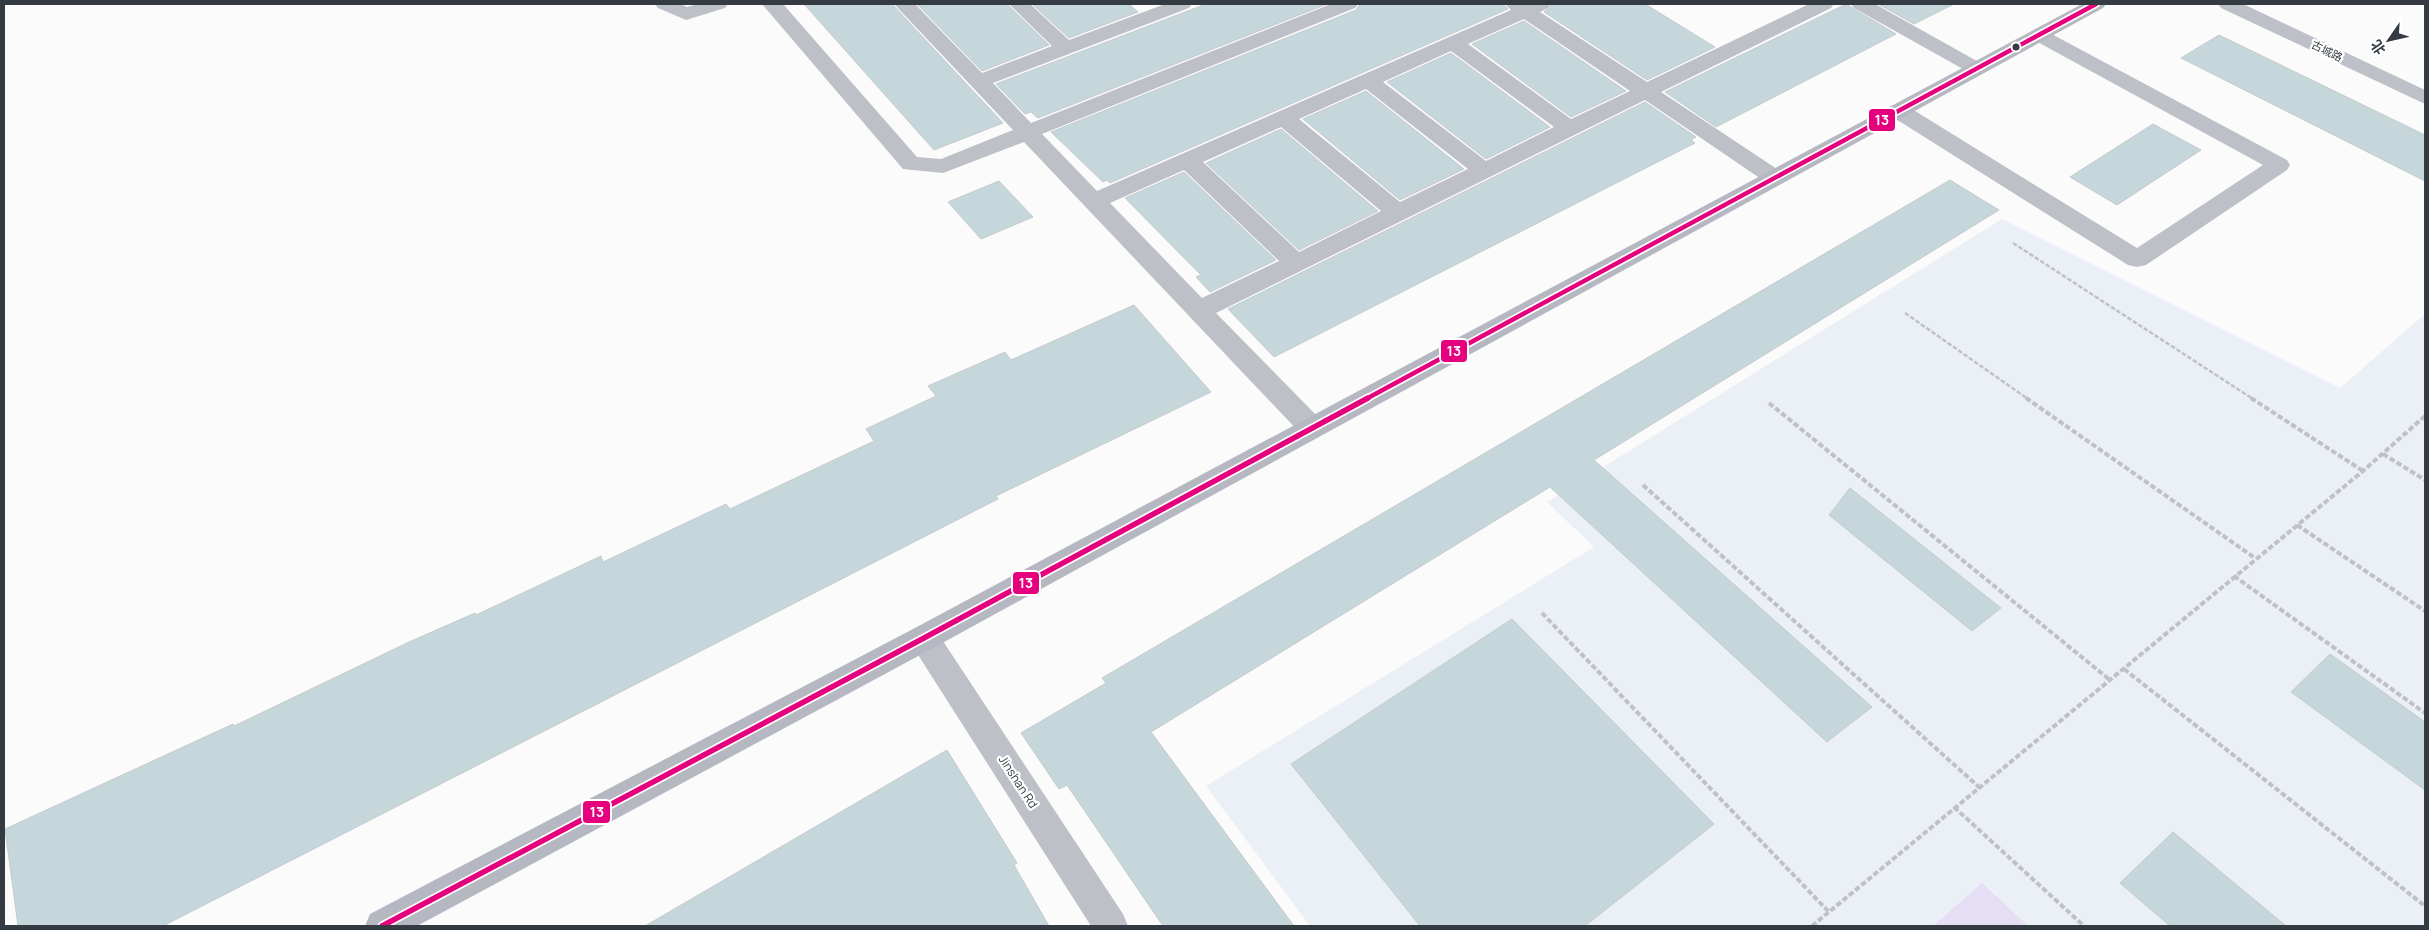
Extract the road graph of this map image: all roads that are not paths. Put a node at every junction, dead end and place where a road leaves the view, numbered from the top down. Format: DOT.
graph roads {
  1 [pos="665,4"];
  2 [pos="718,4"];
  3 [pos="772,4"];
  4 [pos="904,4"];
  5 [pos="1018,4"];
  6 [pos="1348,4"];
  7 [pos="1824,4"];
  8 [pos="1861,4"];
  9 [pos="2096,4"];
  10 [pos="2228,4"];
  11 [pos="1167,6"];
  12 [pos="1527,6"];
  13 [pos="2039,35"];
  14 [pos="1453,43"];
  15 [pos="1066,48"];
  16 [pos="1977,69"];
  17 [pos="1368,80"];
  18 [pos="980,82"];
  19 [pos="1645,91"];
  20 [pos="2425,98"];
  21 [pos="1899,111"];
  22 [pos="1284,118"];
  23 [pos="1569,128"];
  24 [pos="1029,132"];
  25 [pos="1188,160"];
  26 [pos="1483,170"];
  27 [pos="1775,178"];
  28 [pos="1095,201"];
  29 [pos="1398,212"];
  30 [pos="1296,263"];
  31 [pos="1200,310"];
  32 [pos="1312,428"];
  33 [pos="924,638"];
  34 [pos="382,926"];
  35 [pos="1111,926"];
  1 -- 2 [label="street"];
  3 -- 24 [label="street"];
  4 -- 18 [label="street"];
  5 -- 15 [label="street"];
  6 -- 24 [label="street"];
  7 -- 19 [label="street"];
  8 -- 16 [label="street"];
  9 -- 13 [label="main road"];
  10 -- 20 [label="street, 古城路"];
  11 -- 15 [label="street"];
  12 -- 14 [label="street"];
  12 -- 19 [label="street"];
  13 -- 16 [label="main road"];
  13 -- 21 [label="street"];
  14 -- 17 [label="street"];
  14 -- 23 [label="street"];
  15 -- 18 [label="street"];
  16 -- 21 [label="main road"];
  17 -- 22 [label="street"];
  17 -- 26 [label="street"];
  18 -- 24 [label="street"];
  19 -- 23 [label="street"];
  19 -- 27 [label="street"];
  21 -- 27 [label="main road"];
  22 -- 25 [label="street"];
  22 -- 29 [label="street"];
  23 -- 26 [label="street"];
  24 -- 28 [label="street"];
  25 -- 28 [label="street"];
  25 -- 30 [label="street"];
  26 -- 29 [label="street"];
  27 -- 32 [label="main road"];
  28 -- 31 [label="street"];
  29 -- 30 [label="street"];
  30 -- 31 [label="street"];
  31 -- 32 [label="street"];
  32 -- 33 [label="main road"];
  33 -- 34 [label="main road"];
  33 -- 35 [label="street, Jinshan Rd"];
}
